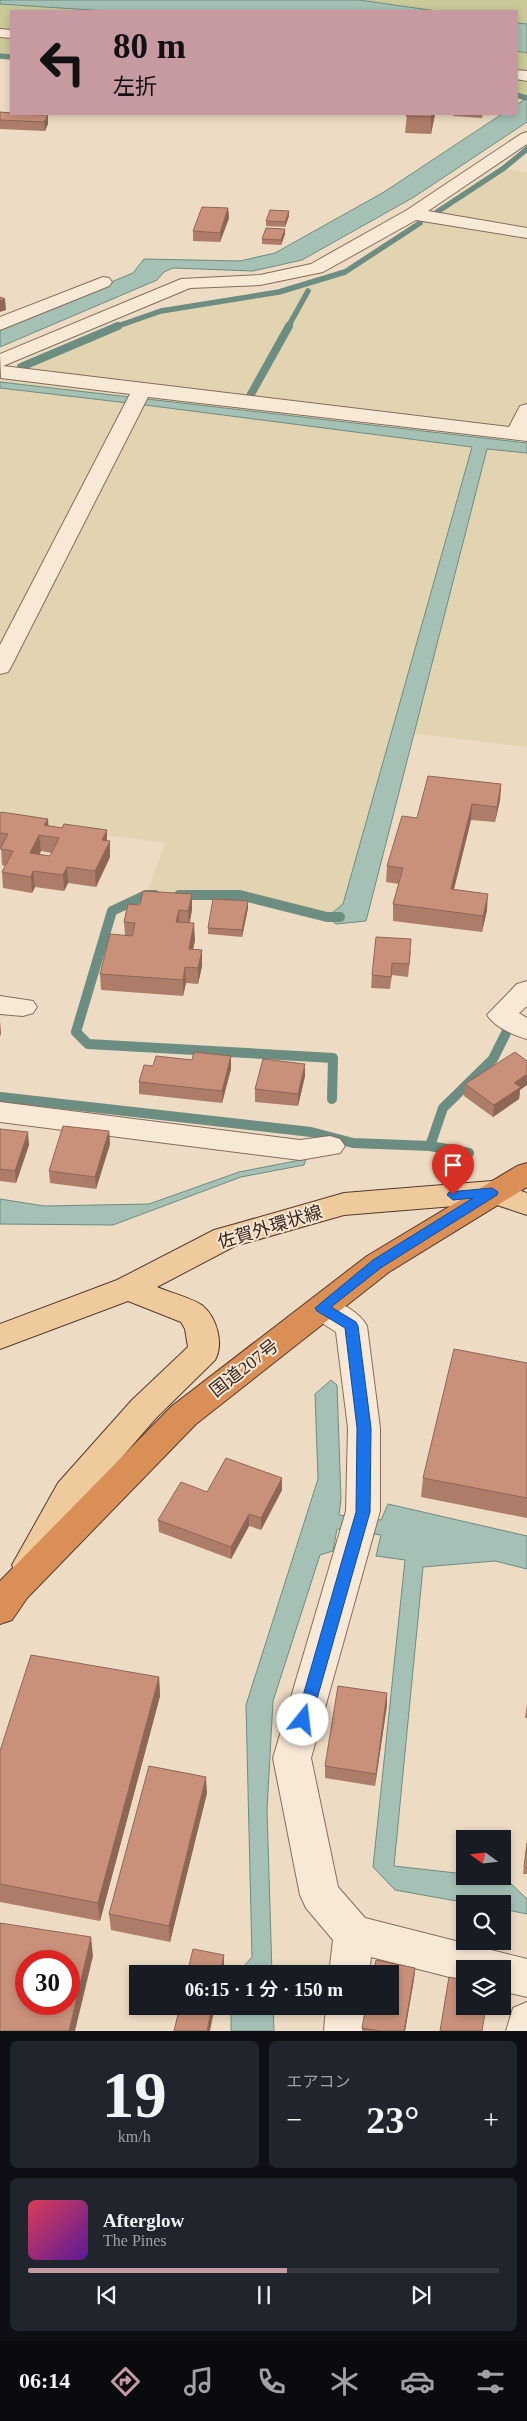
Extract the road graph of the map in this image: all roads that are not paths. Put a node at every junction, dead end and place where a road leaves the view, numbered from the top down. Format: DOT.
graph roads {
  1 [pos="527,138"];
  2 [pos="413,214"];
  3 [pos="527,233"];
  4 [pos="86,273"];
  5 [pos="104,282"];
  6 [pos="141,298"];
  7 [pos="0,324"];
  8 [pos="0,362"];
  9 [pos="0,371"];
  10 [pos="138,397"];
  11 [pos="527,410"];
  12 [pos="522,434"];
  13 [pos="0,666"];
  14 [pos="527,990"];
  15 [pos="527,1030"];
  16 [pos="0,1112"];
  17 [pos="330,1146"];
  18 [pos="527,1172"];
  19 [pos="492,1192"];
  20 [pos="527,1204"];
  21 [pos="128,1288"];
  22 [pos="322,1308"];
  23 [pos="0,1337"];
  24 [pos="8,1599"];
  25 [pos="353,1934"];
  26 [pos="456,1960"];
  27 [pos="350,1965"];
  28 [pos="511,1974"];
  29 [pos="527,1978"];
  30 [pos="345,2015"];
  31 [pos="527,2022"];
  32 [pos="344,2031"];
  33 [pos="526,2031"];
  1 -- 2 [label="street"];
  2 -- 3 [label="street"];
  2 -- 6 [label="street"];
  4 -- 5 [label="street"];
  5 -- 6 [label="street"];
  5 -- 7 [label="street"];
  6 -- 8 [label="street"];
  9 -- 10 [label="street"];
  10 -- 12 [label="street"];
  10 -- 13 [label="street"];
  11 -- 12 [label="street"];
  14 -- 15 [label="street"];
  16 -- 17 [label="street"];
  18 -- 19 [label="highway, 国道207号"];
  19 -- 20 [label="main road, 佐賀外環状線"];
  19 -- 21 [label="main road, 佐賀外環状線"];
  19 -- 22 [label="highway, 国道207号"];
  21 -- 23 [label="main road, 佐賀外環状線"];
  21 -- 24 [label="main road"];
  22 -- 24 [label="highway, 国道207号"];
  22 -- 25 [label="street"];
  25 -- 26 [label="street"];
  25 -- 27 [label="street"];
  28 -- 29 [label="street"];
  30 -- 32 [label="street"];
  31 -- 33 [label="street"];
}
